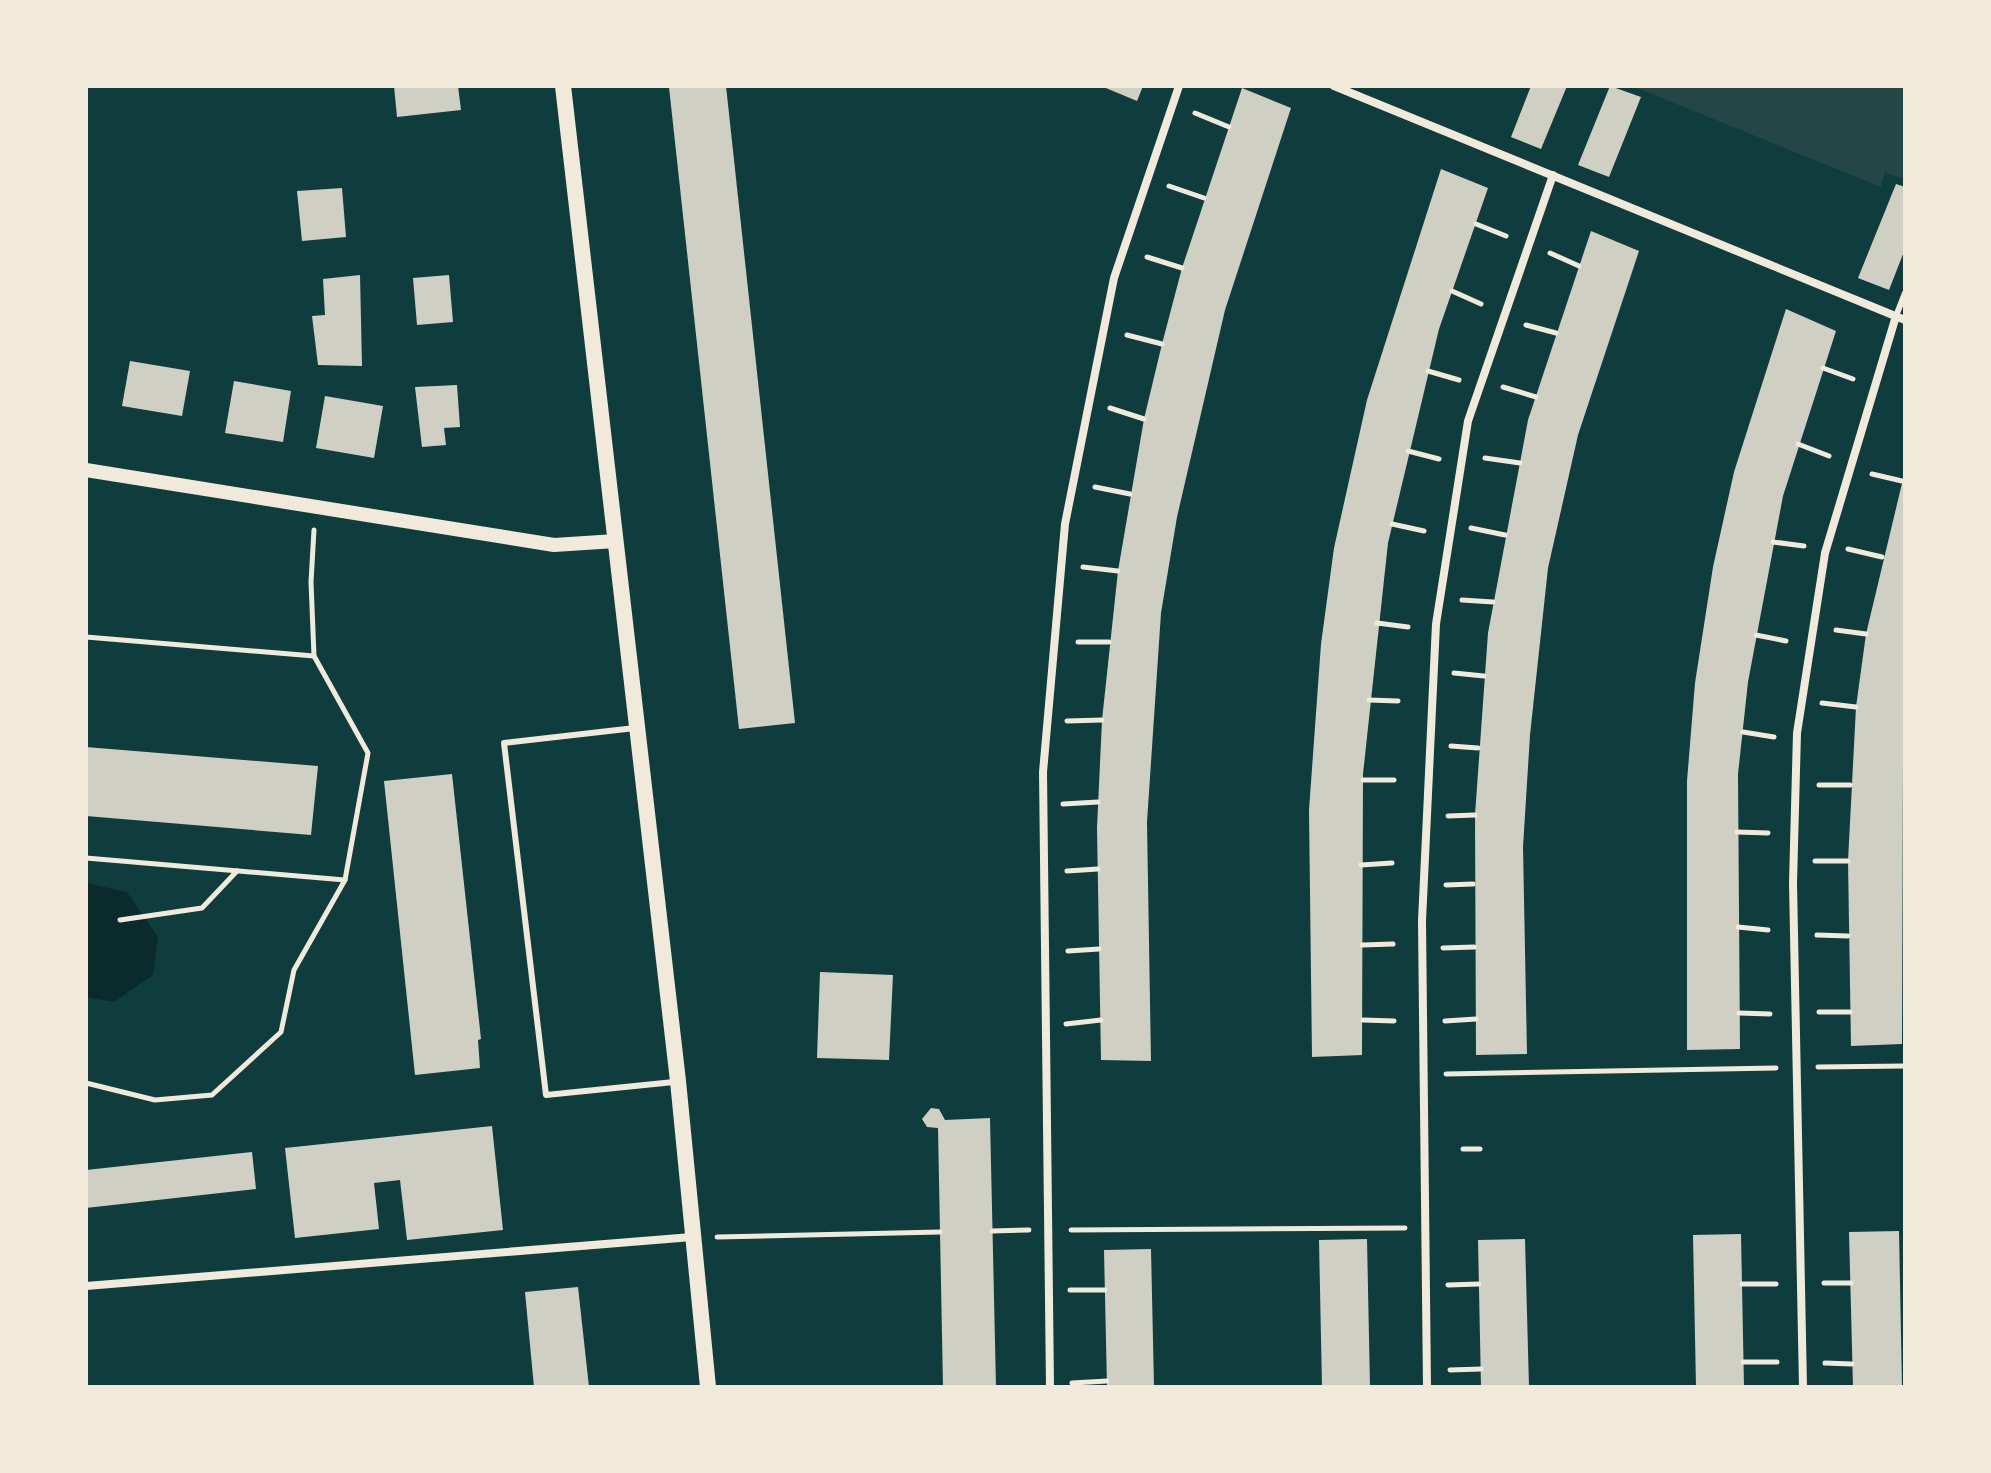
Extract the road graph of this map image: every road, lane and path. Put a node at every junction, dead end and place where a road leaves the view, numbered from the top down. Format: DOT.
graph roads {
  1 [pos="563,86"];
  2 [pos="1179,86"];
  3 [pos="1334,86"];
  4 [pos="1195,113"];
  5 [pos="1229,127"];
  6 [pos="1553,175"];
  7 [pos="1169,186"];
  8 [pos="1204,198"];
  9 [pos="1476,224"];
  10 [pos="1506,236"];
  11 [pos="1546,251"];
  12 [pos="1147,257"];
  13 [pos="1579,266"];
  14 [pos="1182,268"];
  15 [pos="1452,291"];
  16 [pos="1905,293"];
  17 [pos="1481,304"];
  18 [pos="1900,318"];
  19 [pos="1521,324"];
  20 [pos="1556,333"];
  21 [pos="1127,335"];
  22 [pos="1162,344"];
  23 [pos="1823,368"];
  24 [pos="1428,371"];
  25 [pos="1853,379"];
  26 [pos="1459,380"];
  27 [pos="1503,387"];
  28 [pos="1536,397"];
  29 [pos="1110,408"];
  30 [pos="1144,419"];
  31 [pos="1798,444"];
  32 [pos="1408,451"];
  33 [pos="1829,456"];
  34 [pos="1482,458"];
  35 [pos="1439,459"];
  36 [pos="1520,463"];
  37 [pos="86,470"];
  38 [pos="1870,473"];
  39 [pos="1902,481"];
  40 [pos="1094,486"];
  41 [pos="1130,494"];
  42 [pos="316,509"];
  43 [pos="1392,524"];
  44 [pos="1469,527"];
  45 [pos="1424,531"];
  46 [pos="1505,535"];
  47 [pos="616,541"];
  48 [pos="1773,542"];
  49 [pos="1805,546"];
  50 [pos="1848,549"];
  51 [pos="1882,557"];
  52 [pos="1081,567"];
  53 [pos="1118,571"];
  54 [pos="1454,599"];
  55 [pos="1493,602"];
  56 [pos="1377,623"];
  57 [pos="1408,627"];
  58 [pos="1832,629"];
  59 [pos="1866,634"];
  60 [pos="1756,635"];
  61 [pos="86,637"];
  62 [pos="1786,641"];
  63 [pos="1071,642"];
  64 [pos="1109,642"];
  65 [pos="314,656"];
  66 [pos="1447,673"];
  67 [pos="1484,676"];
  68 [pos="1369,700"];
  69 [pos="1398,701"];
  70 [pos="1819,703"];
  71 [pos="1856,707"];
  72 [pos="1102,720"];
  73 [pos="1064,721"];
  74 [pos="637,728"];
  75 [pos="1743,732"];
  76 [pos="1774,737"];
  77 [pos="1442,745"];
  78 [pos="1478,748"];
  79 [pos="1363,780"];
  80 [pos="1394,780"];
  81 [pos="1816,785"];
  82 [pos="1850,785"];
  83 [pos="1098,802"];
  84 [pos="1063,804"];
  85 [pos="1475,815"];
  86 [pos="1437,817"];
  87 [pos="1737,832"];
  88 [pos="1768,833"];
  89 [pos="86,858"];
  90 [pos="1814,861"];
  91 [pos="1848,861"];
  92 [pos="1392,863"];
  93 [pos="1361,865"];
  94 [pos="1098,869"];
  95 [pos="237,871"];
  96 [pos="1062,871"];
  97 [pos="345,880"];
  98 [pos="1473,884"];
  99 [pos="1438,885"];
  100 [pos="120,920"];
  101 [pos="1738,927"];
  102 [pos="1768,930"];
  103 [pos="1813,935"];
  104 [pos="1848,936"];
  105 [pos="1393,944"];
  106 [pos="1362,945"];
  107 [pos="1474,947"];
  108 [pos="1099,949"];
  109 [pos="1438,949"];
  110 [pos="1063,951"];
  111 [pos="1815,1012"];
  112 [pos="1850,1012"];
  113 [pos="1739,1013"];
  114 [pos="1770,1014"];
  115 [pos="1476,1019"];
  116 [pos="1101,1020"];
  117 [pos="1363,1020"];
  118 [pos="1394,1021"];
  119 [pos="1439,1021"];
  120 [pos="1065,1024"];
  121 [pos="1905,1066"];
  122 [pos="1798,1068"];
  123 [pos="1441,1074"];
  124 [pos="678,1081"];
  125 [pos="86,1083"];
  126 [pos="1463,1149"];
  127 [pos="1480,1149"];
  128 [pos="1425,1228"];
  129 [pos="1047,1229"];
  130 [pos="992,1231"];
  131 [pos="940,1232"];
  132 [pos="692,1237"];
  133 [pos="1821,1283"];
  134 [pos="1851,1283"];
  135 [pos="1479,1284"];
  136 [pos="1742,1284"];
  137 [pos="1776,1284"];
  138 [pos="1446,1285"];
  139 [pos="86,1286"];
  140 [pos="1068,1290"];
  141 [pos="1105,1290"];
  142 [pos="1743,1362"];
  143 [pos="1777,1362"];
  144 [pos="1822,1363"];
  145 [pos="1852,1364"];
  146 [pos="1481,1369"];
  147 [pos="1447,1370"];
  148 [pos="1107,1381"];
  149 [pos="1070,1383"];
  150 [pos="708,1387"];
  151 [pos="1050,1387"];
  152 [pos="1427,1387"];
  153 [pos="1803,1387"];
  1 -- 47 [label="main road"];
  2 -- 129 [label="street"];
  3 -- 6 [label="street"];
  4 -- 5 [label="path"];
  6 -- 18 [label="street"];
  6 -- 128 [label="street"];
  7 -- 8 [label="path"];
  9 -- 10 [label="path"];
  11 -- 13 [label="path"];
  12 -- 14 [label="path"];
  15 -- 17 [label="path"];
  16 -- 18 [label="lane"];
  18 -- 122 [label="street"];
  19 -- 20 [label="path"];
  21 -- 22 [label="path"];
  23 -- 25 [label="path"];
  24 -- 26 [label="path"];
  27 -- 28 [label="path"];
  29 -- 30 [label="path"];
  31 -- 33 [label="path"];
  32 -- 35 [label="path"];
  34 -- 36 [label="path"];
  37 -- 42 [label="street"];
  38 -- 39 [label="path"];
  40 -- 41 [label="path"];
  42 -- 47 [label="street"];
  42 -- 65 [label="path"];
  43 -- 45 [label="path"];
  44 -- 46 [label="path"];
  47 -- 74 [label="main road"];
  48 -- 49 [label="path"];
  50 -- 51 [label="path"];
  52 -- 53 [label="path"];
  54 -- 55 [label="path"];
  56 -- 57 [label="path"];
  58 -- 59 [label="path"];
  60 -- 62 [label="path"];
  61 -- 65 [label="path"];
  63 -- 64 [label="path"];
  65 -- 97 [label="path"];
  66 -- 67 [label="path"];
  68 -- 69 [label="path"];
  70 -- 71 [label="path"];
  72 -- 73 [label="path"];
  74 -- 124 [label="main road"];
  74 -- 124 [label="lane"];
  75 -- 76 [label="path"];
  77 -- 78 [label="path"];
  79 -- 80 [label="path"];
  81 -- 82 [label="path"];
  83 -- 84 [label="path"];
  85 -- 86 [label="path"];
  87 -- 88 [label="path"];
  89 -- 95 [label="path"];
  90 -- 91 [label="path"];
  92 -- 93 [label="path"];
  94 -- 96 [label="path"];
  95 -- 97 [label="path"];
  95 -- 100 [label="path"];
  97 -- 125 [label="path"];
  98 -- 99 [label="path"];
  101 -- 102 [label="path"];
  103 -- 104 [label="path"];
  105 -- 106 [label="path"];
  107 -- 109 [label="path"];
  108 -- 110 [label="path"];
  111 -- 112 [label="path"];
  113 -- 114 [label="path"];
  115 -- 119 [label="path"];
  116 -- 120 [label="path"];
  117 -- 118 [label="path"];
  121 -- 122 [label="path"];
  122 -- 123 [label="path"];
  122 -- 153 [label="street"];
  124 -- 132 [label="main road"];
  126 -- 127 [label="path"];
  128 -- 129 [label="path"];
  128 -- 152 [label="street"];
  129 -- 130 [label="path"];
  129 -- 151 [label="street"];
  131 -- 132 [label="path"];
  132 -- 139 [label="street"];
  132 -- 150 [label="main road"];
  133 -- 134 [label="path"];
  135 -- 138 [label="path"];
  136 -- 137 [label="path"];
  140 -- 141 [label="path"];
  142 -- 143 [label="path"];
  144 -- 145 [label="path"];
  146 -- 147 [label="path"];
  148 -- 149 [label="path"];
}
